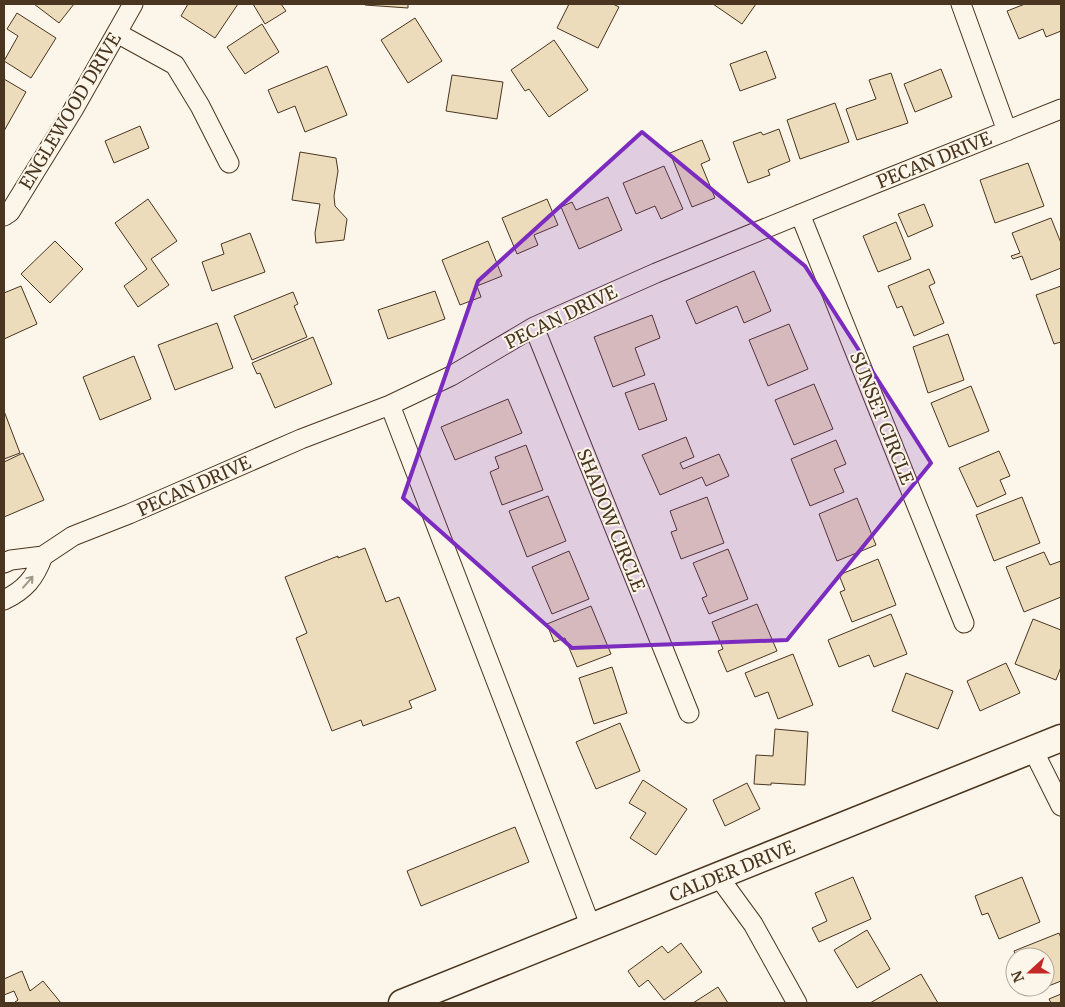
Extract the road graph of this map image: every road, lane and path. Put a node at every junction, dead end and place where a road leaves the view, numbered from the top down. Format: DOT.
graph roads {
  1 [pos="133,4"];
  2 [pos="961,4"];
  3 [pos="117,32"];
  4 [pos="1061,109"];
  5 [pos="1007,131"];
  6 [pos="229,163"];
  7 [pos="800,214"];
  8 [pos="4,216"];
  9 [pos="534,327"];
  10 [pos="390,405"];
  11 [pos="43,556"];
  12 [pos="4,562"];
  13 [pos="4,600"];
  14 [pos="964,622"];
  15 [pos="689,713"];
  16 [pos="1061,738"];
  17 [pos="1033,750"];
  18 [pos="1061,806"];
  19 [pos="718,876"];
  20 [pos="591,927"];
  21 [pos="402,1003"];
  22 [pos="797,1003"];
  1 -- 3 [label="street, ENGLEWOOD DRIVE"];
  2 -- 5 [label="street"];
  3 -- 6 [label="street"];
  3 -- 8 [label="street, ENGLEWOOD DRIVE"];
  4 -- 5 [label="street, PECAN DRIVE"];
  5 -- 7 [label="street, PECAN DRIVE"];
  7 -- 9 [label="street, PECAN DRIVE"];
  7 -- 14 [label="street, SUNSET CIRCLE"];
  9 -- 10 [label="street, PECAN DRIVE"];
  9 -- 15 [label="street, SHADOW CIRCLE"];
  10 -- 11 [label="street, PECAN DRIVE"];
  10 -- 20 [label="street"];
  11 -- 12 [label="street, PECAN DRIVE"];
  13 -- 11 [label="street, PECAN DRIVE, one-way"];
  16 -- 17 [label="street, CALDER DRIVE"];
  17 -- 18 [label="street"];
  17 -- 19 [label="street, CALDER DRIVE"];
  19 -- 20 [label="street, CALDER DRIVE"];
  19 -- 22 [label="street"];
  20 -- 21 [label="street, CALDER DRIVE"];
}
